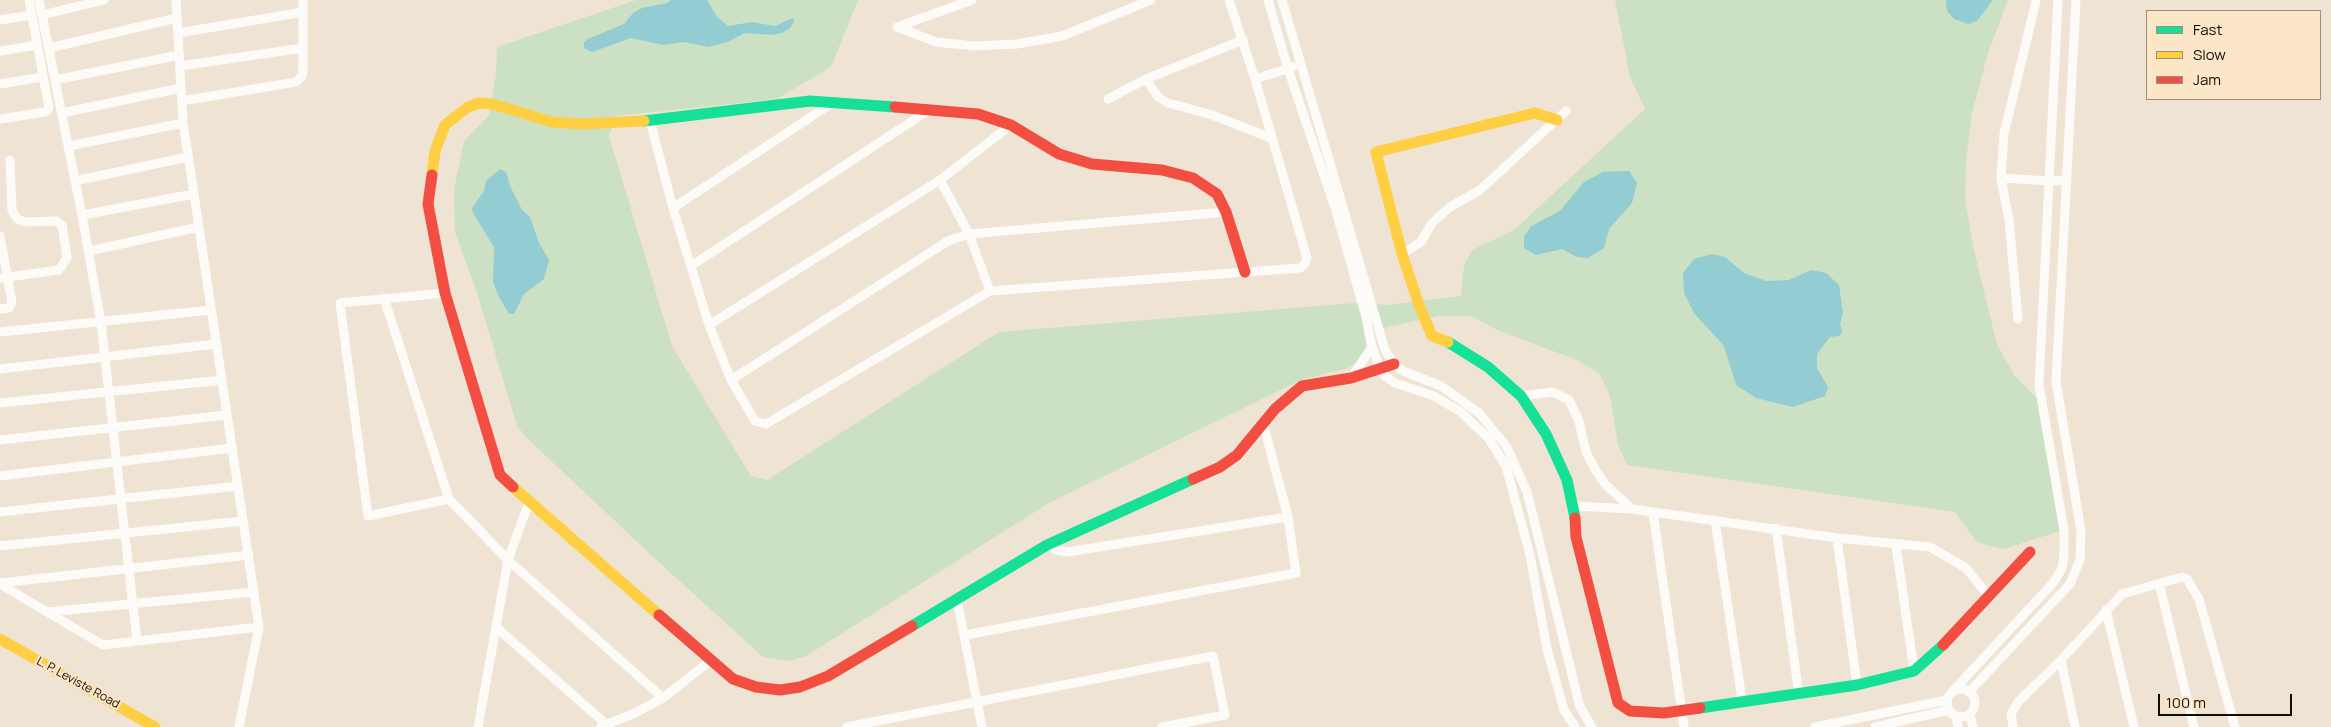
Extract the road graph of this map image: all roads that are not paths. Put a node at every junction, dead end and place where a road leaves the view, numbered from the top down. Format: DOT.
graph roads {
  1 [pos="29,0"];
  2 [pos="39,0"];
  3 [pos="104,0"];
  4 [pos="176,0"];
  5 [pos="303,0"];
  6 [pos="972,0"];
  7 [pos="1151,0"];
  8 [pos="1229,0"];
  9 [pos="1268,0"];
  10 [pos="1282,0"];
  11 [pos="2058,0"];
  12 [pos="2076,0"];
  13 [pos="2036,1"];
  14 [pos="303,12"];
  15 [pos="42,14"];
  16 [pos="32,15"];
  17 [pos="177,18"];
  18 [pos="0,20"];
  19 [pos="178,32"];
  20 [pos="1243,40"];
  21 [pos="37,45"];
  22 [pos="49,48"];
  23 [pos="303,48"];
  24 [pos="0,51"];
  25 [pos="180,55"];
  26 [pos="1300,64"];
  27 [pos="180,66"];
  28 [pos="1288,69"];
  29 [pos="43,77"];
  30 [pos="1146,79"];
  31 [pos="1255,79"];
  32 [pos="55,80"];
  33 [pos="0,84"];
  34 [pos="181,88"];
  35 [pos="1108,99"];
  36 [pos="182,102"];
  37 [pos="832,103"];
  38 [pos="929,110"];
  39 [pos="1566,111"];
  40 [pos="62,113"];
  41 [pos="0,119"];
  42 [pos="1557,120"];
  43 [pos="650,121"];
  44 [pos="183,123"];
  45 [pos="1011,125"];
  46 [pos="1271,138"];
  47 [pos="68,146"];
  48 [pos="188,157"];
  49 [pos="10,160"];
  50 [pos="2001,178"];
  51 [pos="940,180"];
  52 [pos="2067,180"];
  53 [pos="75,181"];
  54 [pos="2050,181"];
  55 [pos="194,194"];
  56 [pos="673,208"];
  57 [pos="1226,212"];
  58 [pos="82,215"];
  59 [pos="199,227"];
  60 [pos="969,234"];
  61 [pos="0,241"];
  62 [pos="89,251"];
  63 [pos="1402,254"];
  64 [pos="691,266"];
  65 [pos="1245,272"];
  66 [pos="4,278"];
  67 [pos="990,291"];
  68 [pos="445,293"];
  69 [pos="384,298"];
  70 [pos="0,309"];
  71 [pos="211,310"];
  72 [pos="2018,319"];
  73 [pos="101,323"];
  74 [pos="709,325"];
  75 [pos="0,332"];
  76 [pos="216,344"];
  77 [pos="1372,347"];
  78 [pos="105,357"];
  79 [pos="1394,364"];
  80 [pos="0,369"];
  81 [pos="1381,370"];
  82 [pos="1350,378"];
  83 [pos="222,380"];
  84 [pos="731,380"];
  85 [pos="109,392"];
  86 [pos="1521,396"];
  87 [pos="0,403"];
  88 [pos="227,415"];
  89 [pos="1263,424"];
  90 [pos="113,428"];
  91 [pos="0,440"];
  92 [pos="232,448"];
  93 [pos="117,462"];
  94 [pos="0,476"];
  95 [pos="238,486"];
  96 [pos="121,498"];
  97 [pos="449,499"];
  98 [pos="529,502"];
  99 [pos="1574,506"];
  100 [pos="1632,509"];
  101 [pos="0,512"];
  102 [pos="1653,513"];
  103 [pos="1288,517"];
  104 [pos="1715,520"];
  105 [pos="243,521"];
  106 [pos="1776,528"];
  107 [pos="125,534"];
  108 [pos="1836,538"];
  109 [pos="1047,545"];
  110 [pos="1896,545"];
  111 [pos="0,546"];
  112 [pos="2030,552"];
  113 [pos="249,555"];
  114 [pos="508,560"];
  115 [pos="129,569"];
  116 [pos="0,583"];
  117 [pos="2159,583"];
  118 [pos="254,592"];
  119 [pos="1989,597"];
  120 [pos="957,600"];
  121 [pos="133,604"];
  122 [pos="2106,610"];
  123 [pos="48,612"];
  124 [pos="260,627"];
  125 [pos="497,628"];
  126 [pos="965,635"];
  127 [pos="0,639"];
  128 [pos="137,641"];
  129 [pos="2061,660"];
  130 [pos="710,661"];
  131 [pos="1914,671"];
  132 [pos="1857,685"];
  133 [pos="1970,692"];
  134 [pos="1799,694"];
  135 [pos="1950,696"];
  136 [pos="663,698"];
  137 [pos="1742,700"];
  138 [pos="976,701"];
  139 [pos="1680,711"];
  140 [pos="1952,713"];
  141 [pos="1970,714"];
  142 [pos="604,726"];
  143 [pos="155,727"];
  144 [pos="239,727"];
  145 [pos="480,727"];
  146 [pos="847,727"];
  147 [pos="982,727"];
  148 [pos="1162,727"];
  149 [pos="1575,727"];
  150 [pos="1592,727"];
  151 [pos="1684,727"];
  152 [pos="1815,727"];
  153 [pos="1875,727"];
  154 [pos="1958,727"];
  155 [pos="1973,727"];
  156 [pos="2013,727"];
  157 [pos="2075,727"];
  158 [pos="2134,727"];
  159 [pos="2194,727"];
  160 [pos="2235,727"];
  1 -- 16 [label="street"];
  2 -- 15 [label="street"];
  3 -- 15 [label="street"];
  4 -- 17 [label="street"];
  5 -- 14 [label="street"];
  6 -- 7 [label="street"];
  8 -- 20 [label="street"];
  9 -- 28 [label="street"];
  10 -- 26 [label="street"];
  11 -- 54 [label="street"];
  12 -- 52 [label="street"];
  13 -- 50 [label="street"];
  14 -- 19 [label="street"];
  14 -- 23 [label="street"];
  15 -- 22 [label="street"];
  16 -- 18 [label="street"];
  16 -- 21 [label="street"];
  17 -- 19 [label="street"];
  17 -- 22 [label="street"];
  19 -- 25 [label="street"];
  20 -- 30 [label="street"];
  20 -- 31 [label="street"];
  21 -- 24 [label="street"];
  21 -- 29 [label="street"];
  22 -- 32 [label="street"];
  23 -- 27 [label="street"];
  23 -- 36 [label="street"];
  25 -- 27 [label="street"];
  25 -- 32 [label="street"];
  26 -- 28 [label="street"];
  26 -- 79 [label="street"];
  27 -- 34 [label="street"];
  28 -- 31 [label="street"];
  28 -- 77 [label="street"];
  29 -- 33 [label="street"];
  29 -- 41 [label="street"];
  30 -- 35 [label="street"];
  30 -- 46 [label="street"];
  31 -- 46 [label="street"];
  32 -- 40 [label="street"];
  34 -- 36 [label="street"];
  34 -- 40 [label="street"];
  36 -- 44 [label="street"];
  37 -- 38 [label="street"];
  37 -- 43 [label="street"];
  37 -- 56 [label="street"];
  38 -- 45 [label="street"];
  38 -- 64 [label="street"];
  39 -- 42 [label="street"];
  40 -- 47 [label="street"];
  42 -- 63 [label="street"];
  42 -- 63 [label="street"];
  43 -- 56 [label="street"];
  43 -- 68 [label="street"];
  44 -- 47 [label="street"];
  44 -- 48 [label="street"];
  45 -- 51 [label="street"];
  45 -- 57 [label="street"];
  46 -- 65 [label="street"];
  47 -- 53 [label="street"];
  48 -- 53 [label="street"];
  48 -- 55 [label="street"];
  49 -- 66 [label="street"];
  50 -- 54 [label="street"];
  50 -- 72 [label="street"];
  51 -- 60 [label="street"];
  51 -- 74 [label="street"];
  52 -- 54 [label="street"];
  52 -- 133 [label="street"];
  53 -- 58 [label="street"];
  54 -- 135 [label="street"];
  55 -- 58 [label="street"];
  55 -- 59 [label="street"];
  56 -- 64 [label="street"];
  57 -- 60 [label="street"];
  57 -- 65 [label="street"];
  58 -- 62 [label="street"];
  59 -- 62 [label="street"];
  59 -- 71 [label="street"];
  60 -- 67 [label="street"];
  60 -- 84 [label="street"];
  61 -- 66 [label="street"];
  62 -- 73 [label="street"];
  63 -- 86 [label="street"];
  64 -- 74 [label="street"];
  65 -- 67 [label="street"];
  66 -- 70 [label="street"];
  67 -- 84 [label="street"];
  68 -- 69 [label="street"];
  68 -- 98 [label="street"];
  69 -- 97 [label="street"];
  69 -- 97 [label="street"];
  71 -- 73 [label="street"];
  71 -- 76 [label="street"];
  73 -- 75 [label="street"];
  73 -- 78 [label="street"];
  74 -- 84 [label="street"];
  76 -- 78 [label="street"];
  76 -- 83 [label="street"];
  77 -- 81 [label="street"];
  77 -- 82 [label="street"];
  78 -- 80 [label="street"];
  78 -- 85 [label="street"];
  79 -- 81 [label="street"];
  79 -- 150 [label="street"];
  81 -- 82 [label="street"];
  81 -- 149 [label="street"];
  82 -- 89 [label="street"];
  83 -- 85 [label="street"];
  83 -- 88 [label="street"];
  85 -- 87 [label="street"];
  85 -- 90 [label="street"];
  86 -- 99 [label="street"];
  86 -- 100 [label="street"];
  88 -- 90 [label="street"];
  88 -- 92 [label="street"];
  89 -- 103 [label="street"];
  89 -- 109 [label="street"];
  90 -- 91 [label="street"];
  90 -- 93 [label="street"];
  92 -- 93 [label="street"];
  92 -- 95 [label="street"];
  93 -- 94 [label="street"];
  93 -- 96 [label="street"];
  95 -- 96 [label="street"];
  95 -- 105 [label="street"];
  96 -- 101 [label="street"];
  96 -- 107 [label="street"];
  97 -- 114 [label="street"];
  98 -- 114 [label="street"];
  98 -- 130 [label="street"];
  99 -- 100 [label="street"];
  99 -- 139 [label="street"];
  100 -- 102 [label="street"];
  102 -- 104 [label="street"];
  102 -- 139 [label="street"];
  103 -- 109 [label="street"];
  103 -- 126 [label="street"];
  104 -- 106 [label="street"];
  104 -- 137 [label="street"];
  105 -- 107 [label="street"];
  105 -- 113 [label="street"];
  106 -- 108 [label="street"];
  106 -- 134 [label="street"];
  107 -- 111 [label="street"];
  107 -- 115 [label="street"];
  108 -- 110 [label="street"];
  108 -- 132 [label="street"];
  109 -- 120 [label="street"];
  110 -- 119 [label="street"];
  110 -- 131 [label="street"];
  112 -- 119 [label="street"];
  113 -- 115 [label="street"];
  113 -- 118 [label="street"];
  114 -- 125 [label="street"];
  114 -- 136 [label="street"];
  115 -- 116 [label="street"];
  115 -- 121 [label="street"];
  116 -- 123 [label="street"];
  117 -- 122 [label="street"];
  117 -- 159 [label="street"];
  117 -- 160 [label="street"];
  118 -- 121 [label="street"];
  118 -- 124 [label="street"];
  119 -- 131 [label="street"];
  120 -- 126 [label="street"];
  120 -- 130 [label="street"];
  121 -- 123 [label="street"];
  121 -- 128 [label="street"];
  122 -- 129 [label="street"];
  122 -- 158 [label="street"];
  123 -- 128 [label="street"];
  124 -- 128 [label="street"];
  124 -- 144 [label="street"];
  125 -- 142 [label="street"];
  125 -- 145 [label="street"];
  126 -- 138 [label="street"];
  127 -- 143 [label="street, L. P. Leviste Road"];
  129 -- 156 [label="street"];
  129 -- 157 [label="street"];
  130 -- 136 [label="street"];
  131 -- 132 [label="street"];
  132 -- 134 [label="street"];
  133 -- 135 [label="street"];
  133 -- 141 [label="street"];
  134 -- 137 [label="street"];
  135 -- 140 [label="street"];
  135 -- 152 [label="street"];
  136 -- 142 [label="street"];
  137 -- 139 [label="street"];
  138 -- 146 [label="street"];
  138 -- 147 [label="street"];
  138 -- 148 [label="street"];
  139 -- 151 [label="street"];
  140 -- 141 [label="street"];
  140 -- 153 [label="street"];
  140 -- 154 [label="street"];
  141 -- 155 [label="street"];
}
